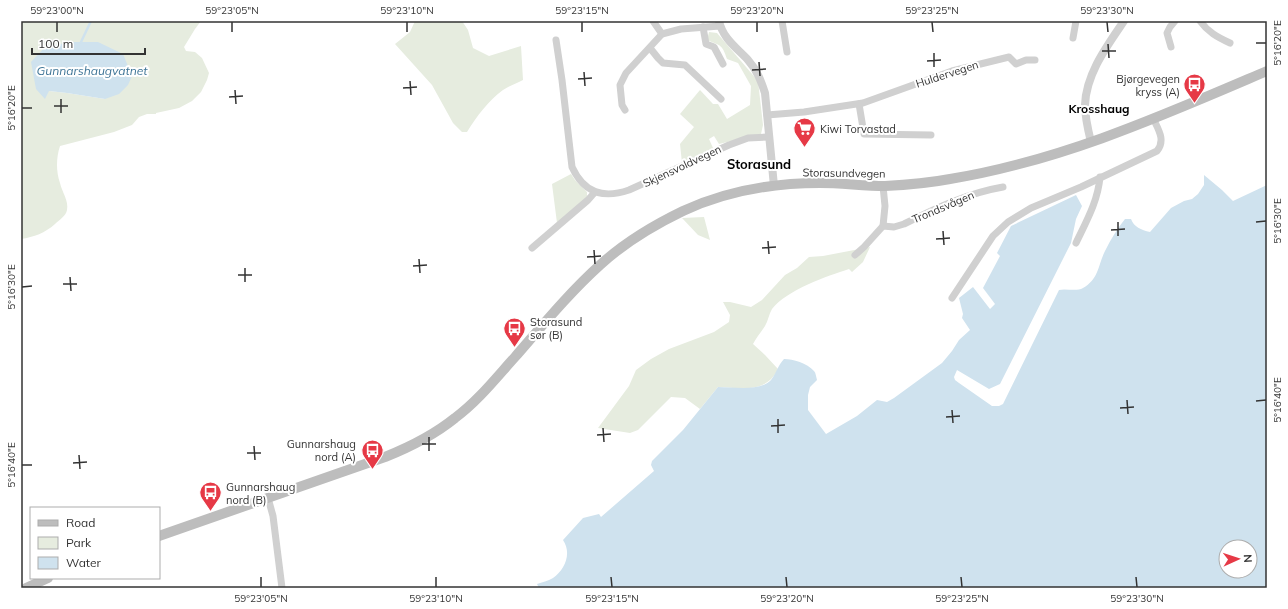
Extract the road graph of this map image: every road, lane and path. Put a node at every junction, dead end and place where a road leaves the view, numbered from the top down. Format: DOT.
graph roads {
  1 [pos="653,21"];
  2 [pos="782,21"];
  3 [pos="1076,21"];
  4 [pos="1124,21"];
  5 [pos="1175,21"];
  6 [pos="1200,21"];
  7 [pos="720,23"];
  8 [pos="703,27"];
  9 [pos="662,34"];
  10 [pos="1073,38"];
  11 [pos="556,40"];
  12 [pos="1230,43"];
  13 [pos="1171,47"];
  14 [pos="650,48"];
  15 [pos="786,52"];
  16 [pos="1035,60"];
  17 [pos="723,64"];
  18 [pos="1267,71"];
  19 [pos="721,99"];
  20 [pos="859,104"];
  21 [pos="625,110"];
  22 [pos="767,115"];
  23 [pos="1153,118"];
  24 [pos="931,135"];
  25 [pos="768,137"];
  26 [pos="1091,142"];
  27 [pos="1100,177"];
  28 [pos="774,186"];
  29 [pos="883,186"];
  30 [pos="1003,187"];
  31 [pos="595,192"];
  32 [pos="882,226"];
  33 [pos="1076,243"];
  34 [pos="532,248"];
  35 [pos="855,255"];
  36 [pos="952,298"];
  37 [pos="268,498"];
  38 [pos="160,536"];
  39 [pos="46,579"];
  40 [pos="26,588"];
  41 [pos="282,588"];
  1 -- 9 [label="street"];
  2 -- 15 [label="street"];
  3 -- 10 [label="street"];
  4 -- 26 [label="street"];
  5 -- 13 [label="street"];
  6 -- 12 [label="street"];
  7 -- 8 [label="street"];
  7 -- 22 [label="street"];
  8 -- 9 [label="street"];
  8 -- 17 [label="street"];
  9 -- 14 [label="street"];
  11 -- 31 [label="street"];
  14 -- 19 [label="street"];
  14 -- 21 [label="street"];
  16 -- 20 [label="street, Huldervegen"];
  18 -- 23 [label="main road, Storasundvegen"];
  20 -- 22 [label="street, Huldervegen"];
  20 -- 24 [label="street"];
  22 -- 25 [label="street"];
  23 -- 26 [label="main road, Storasundvegen"];
  23 -- 27 [label="street"];
  25 -- 28 [label="street"];
  25 -- 31 [label="street, Skjensvoldvegen"];
  26 -- 29 [label="main road, Storasundvegen"];
  27 -- 33 [label="street"];
  27 -- 36 [label="street"];
  28 -- 29 [label="main road, Storasundvegen"];
  28 -- 37 [label="main road, Storasundvegen"];
  29 -- 32 [label="street"];
  30 -- 32 [label="street, Trondsvågen"];
  31 -- 34 [label="street"];
  32 -- 35 [label="street"];
  37 -- 38 [label="main road, Storasundvegen"];
  37 -- 41 [label="street"];
  39 -- 40 [label="main road"];
}
